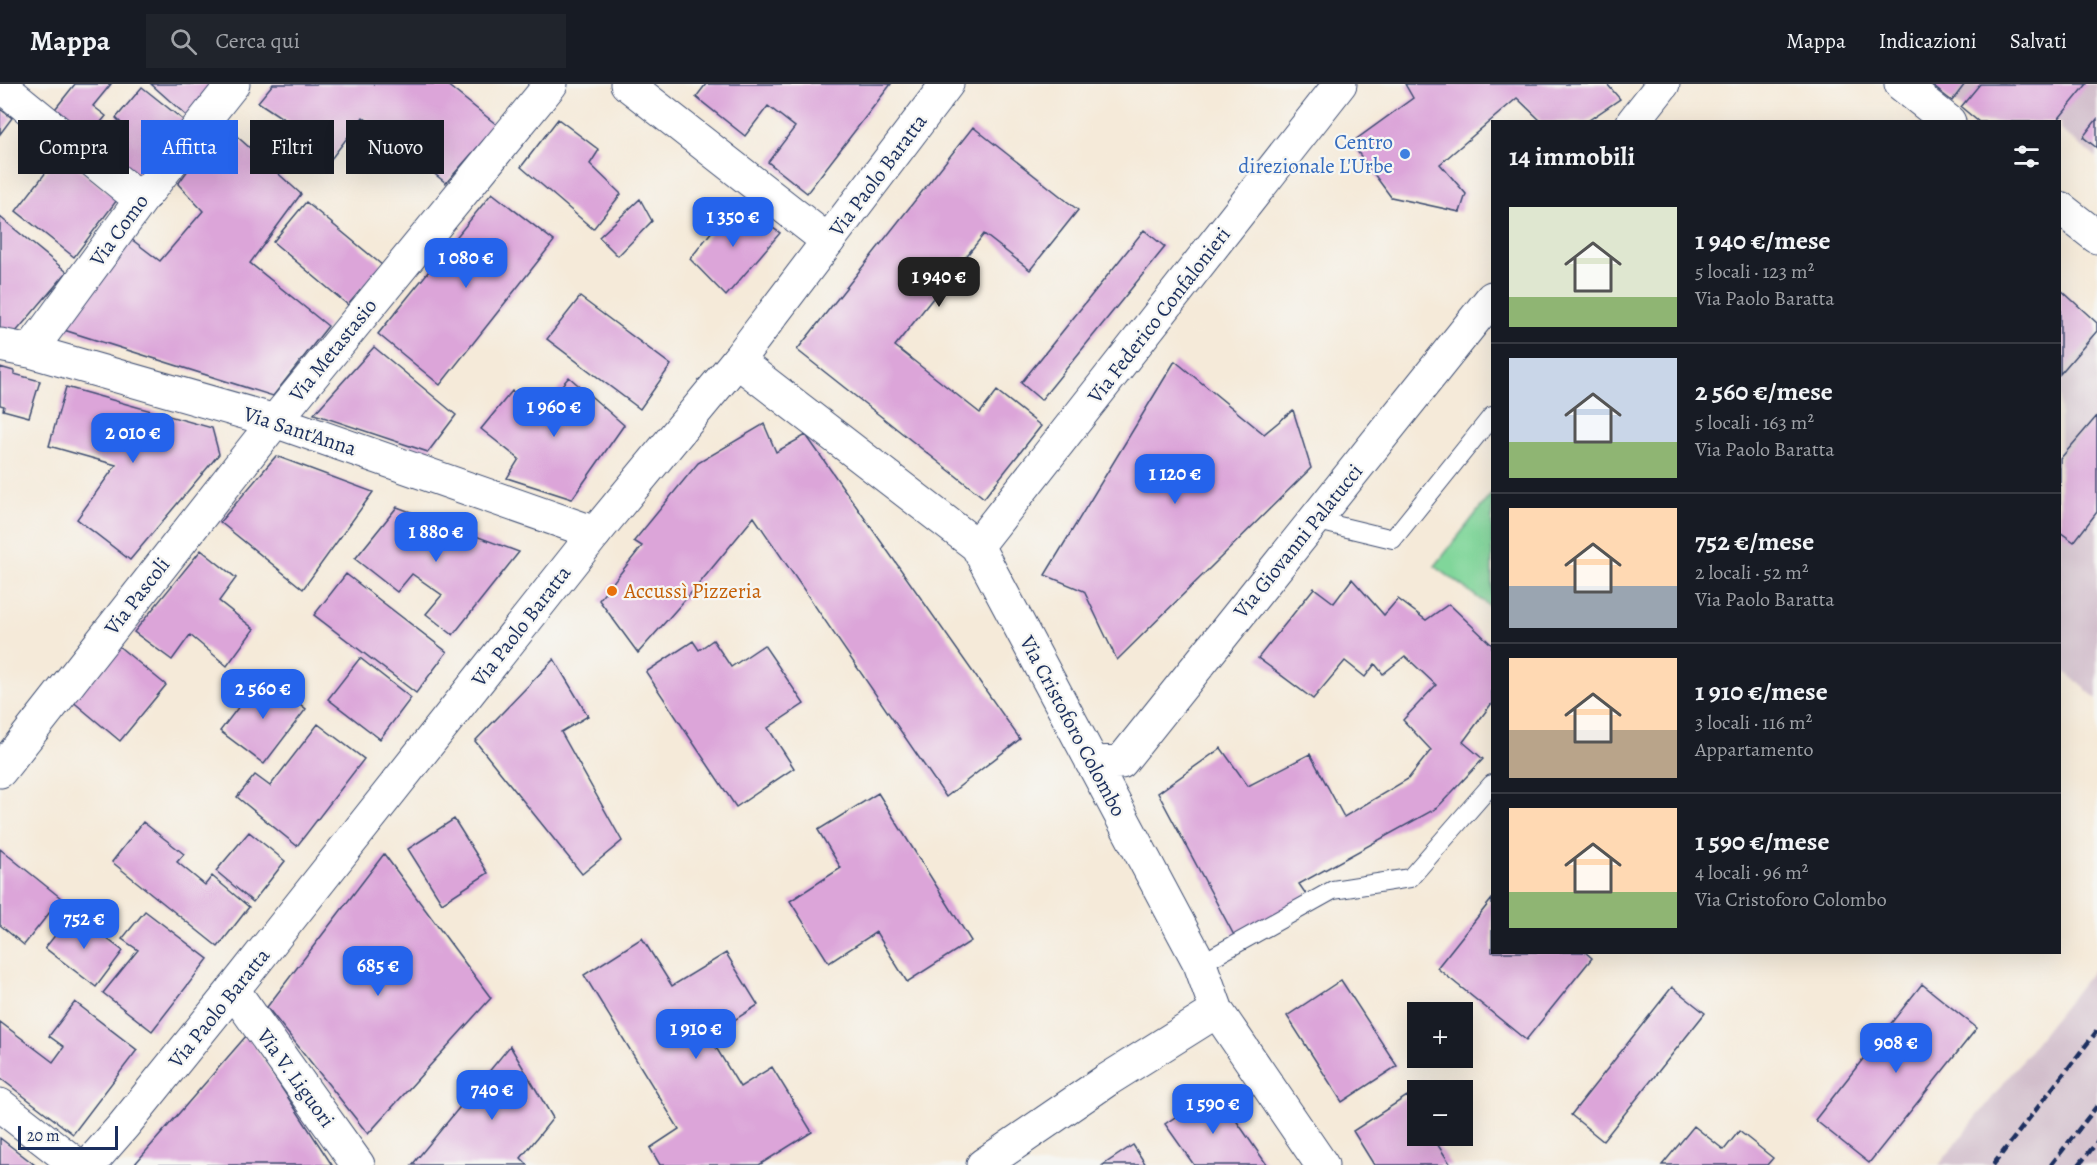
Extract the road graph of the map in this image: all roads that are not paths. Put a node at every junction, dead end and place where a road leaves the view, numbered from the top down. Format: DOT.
graph roads {
  1 [pos="233,84"];
  2 [pos="551,84"];
  3 [pos="627,84"];
  4 [pos="947,84"];
  5 [pos="1340,84"];
  6 [pos="1663,84"];
  7 [pos="1901,84"];
  8 [pos="0,85"];
  9 [pos="1635,120"];
  10 [pos="1946,120"];
  11 [pos="141,200"];
  12 [pos="2061,209"];
  13 [pos="2097,237"];
  14 [pos="828,241"];
  15 [pos="1491,299"];
  16 [pos="15,348"];
  17 [pos="737,361"];
  18 [pos="1491,417"];
  19 [pos="275,421"];
  20 [pos="1314,520"];
  21 [pos="595,533"];
  22 [pos="977,546"];
  23 [pos="1092,763"];
  24 [pos="0,771"];
  25 [pos="1491,785"];
  26 [pos="1200,964"];
  27 [pos="233,990"];
  28 [pos="1217,1011"];
  29 [pos="0,1105"];
  30 [pos="77,1165"];
  31 [pos="89,1165"];
  32 [pos="358,1165"];
  33 [pos="983,1165"];
  34 [pos="1322,1165"];
  1 -- 11 [label="street, Via Como"];
  2 -- 19 [label="street, Via Metastasio"];
  3 -- 14 [label="street"];
  4 -- 14 [label="street, Via Paolo Baratta"];
  5 -- 22 [label="street, Via Federico Confalonieri"];
  6 -- 9 [label="street"];
  7 -- 10 [label="street"];
  8 -- 11 [label="street"];
  11 -- 16 [label="street, Via Como"];
  12 -- 13 [label="street"];
  14 -- 17 [label="street, Via Paolo Baratta"];
  15 -- 20 [label="street, Via Giovanni Palatucci"];
  16 -- 19 [label="street, Via Sant'Anna"];
  17 -- 21 [label="street, Via Paolo Baratta"];
  17 -- 22 [label="street, Via Cristoforo Colombo"];
  18 -- 20 [label="lane"];
  19 -- 21 [label="street, Via Sant'Anna"];
  19 -- 24 [label="street, Via Pascoli"];
  20 -- 23 [label="street, Via Giovanni Palatucci"];
  21 -- 27 [label="street, Via Paolo Baratta"];
  22 -- 23 [label="street, Via Cristoforo Colombo"];
  23 -- 26 [label="street, Via Cristoforo Colombo"];
  25 -- 26 [label="lane"];
  26 -- 28 [label="street, Via Cristoforo Colombo"];
  27 -- 31 [label="street, Via Paolo Baratta"];
  27 -- 32 [label="street, Via V. Liguori"];
  28 -- 33 [label="street"];
  28 -- 34 [label="street, Via Cristoforo Colombo"];
  29 -- 30 [label="street"];
}
